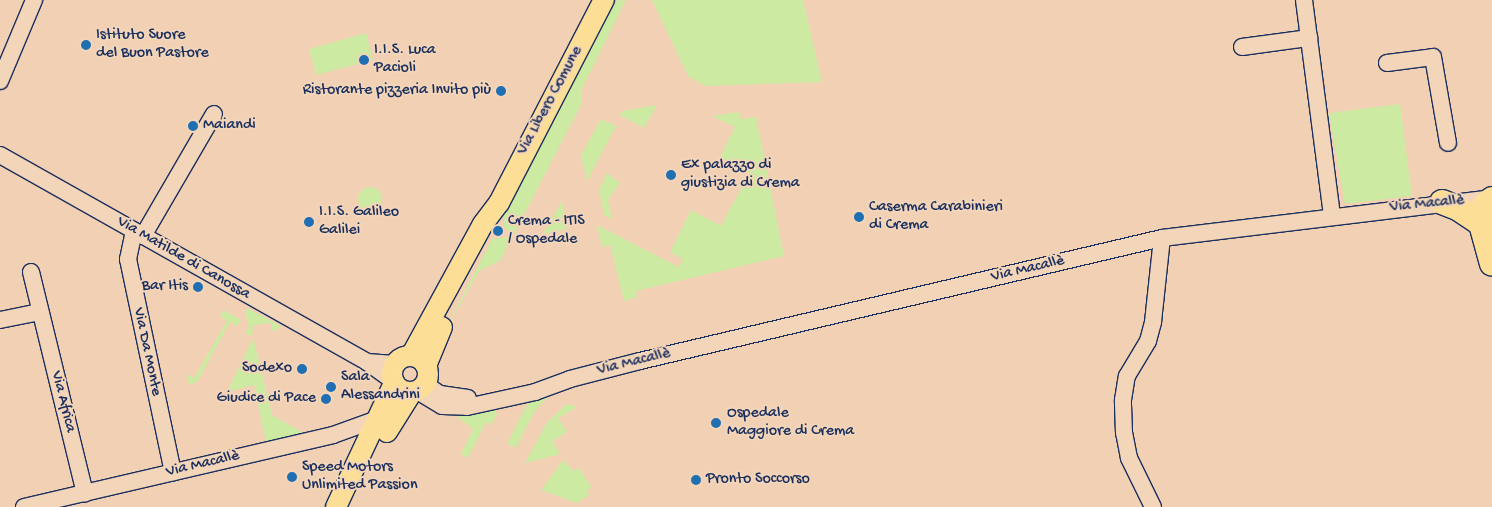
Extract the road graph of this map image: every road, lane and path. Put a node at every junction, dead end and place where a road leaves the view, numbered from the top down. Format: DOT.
graph roads {
  1 [pos="34,0"];
  2 [pos="604,0"];
  3 [pos="1304,0"];
  4 [pos="1309,38"];
  5 [pos="1242,47"];
  6 [pos="1388,63"];
  7 [pos="0,81"];
  8 [pos="214,114"];
  9 [pos="1448,143"];
  10 [pos="0,155"];
  11 [pos="1492,198"];
  12 [pos="1442,202"];
  13 [pos="1332,216"];
  14 [pos="1481,224"];
  15 [pos="139,233"];
  16 [pos="1162,238"];
  17 [pos="1492,264"];
  18 [pos="31,272"];
  19 [pos="40,312"];
  20 [pos="0,320"];
  21 [pos="409,377"];
  22 [pos="380,418"];
  23 [pos="173,472"];
  24 [pos="85,493"];
  25 [pos="24,507"];
  26 [pos="336,507"];
  27 [pos="348,507"];
  28 [pos="1152,507"];
  1 -- 7 [label="street"];
  2 -- 21 [label="main road, Via Libero Comune"];
  3 -- 4 [label="street"];
  4 -- 5 [label="street"];
  4 -- 13 [label="street"];
  6 -- 9 [label="street"];
  8 -- 15 [label="street, Via Da Monte"];
  10 -- 15 [label="street, Via Matilde di Canossa"];
  11 -- 12 [label="street, Via Macallè"];
  11 -- 14 [label="highway"];
  12 -- 13 [label="street, Via Macallè"];
  12 -- 14 [label="highway"];
  13 -- 16 [label="street, Via Macallè"];
  14 -- 17 [label="highway"];
  15 -- 21 [label="street, Via Matilde di Canossa"];
  15 -- 23 [label="street, Via Da Monte"];
  16 -- 21 [label="street, Via Macallè"];
  16 -- 28 [label="street"];
  18 -- 19 [label="street, Via Africa"];
  19 -- 20 [label="street"];
  19 -- 24 [label="street, Via Africa"];
  21 -- 22 [label="main road, Via Libero Comune"];
  21 -- 27 [label="main road, Via Libero Comune"];
  22 -- 23 [label="street, Via Macallè"];
  22 -- 26 [label="main road, Via Libero Comune"];
  23 -- 24 [label="street, Via Macallè"];
  24 -- 25 [label="street, Via Macallè"];
}
